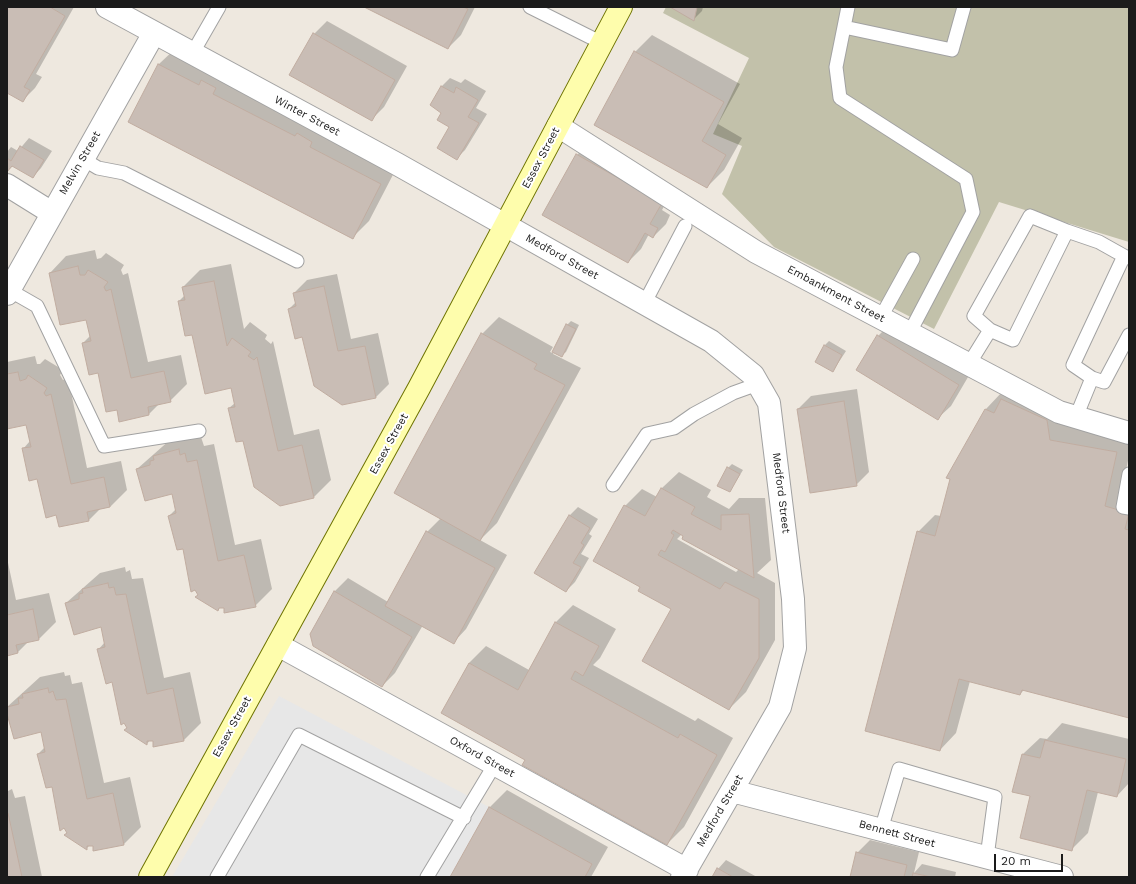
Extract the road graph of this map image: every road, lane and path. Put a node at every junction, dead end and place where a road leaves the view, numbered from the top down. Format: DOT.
graph roads {
  1 [pos="107,7"];
  2 [pos="219,7"];
  3 [pos="530,7"];
  4 [pos="621,7"];
  5 [pos="848,7"];
  6 [pos="964,7"];
  7 [pos="844,27"];
  8 [pos="154,33"];
  9 [pos="602,43"];
  10 [pos="192,54"];
  11 [pos="558,126"];
  12 [pos="83,159"];
  13 [pos="7,185"];
  14 [pos="52,213"];
  15 [pos="506,226"];
  16 [pos="685,226"];
  17 [pos="1067,231"];
  18 [pos="1126,257"];
  19 [pos="913,260"];
  20 [pos="297,261"];
  21 [pos="8,292"];
  22 [pos="644,304"];
  23 [pos="881,317"];
  24 [pos="990,330"];
  25 [pos="910,332"];
  26 [pos="1129,335"];
  27 [pos="969,364"];
  28 [pos="1092,378"];
  29 [pos="758,384"];
  30 [pos="1076,417"];
  31 [pos="199,431"];
  32 [pos="1129,433"];
  33 [pos="1129,474"];
  34 [pos="613,485"];
  35 [pos="1129,508"];
  36 [pos="278,645"];
  37 [pos="495,764"];
  38 [pos="732,791"];
  39 [pos="464,818"];
  40 [pos="880,830"];
  41 [pos="987,857"];
  42 [pos="684,873"];
  43 [pos="150,877"];
  44 [pos="216,877"];
  45 [pos="427,877"];
  46 [pos="1062,877"];
  1 -- 8 [label="street, Winter Street"];
  2 -- 10 [label="lane"];
  3 -- 9 [label="lane"];
  4 -- 9 [label="main road, Essex Street"];
  5 -- 7 [label="lane"];
  6 -- 7 [label="lane"];
  7 -- 25 [label="lane"];
  8 -- 10 [label="street, Winter Street"];
  8 -- 12 [label="street, Melvin Street"];
  9 -- 11 [label="main road, Essex Street"];
  10 -- 15 [label="street, Winter Street"];
  11 -- 15 [label="main road, Essex Street"];
  11 -- 23 [label="street, Embankment Street"];
  12 -- 14 [label="street, Melvin Street"];
  12 -- 20 [label="lane"];
  13 -- 14 [label="street"];
  14 -- 21 [label="street, Melvin Street"];
  15 -- 22 [label="street, Medford Street"];
  15 -- 36 [label="main road, Essex Street"];
  16 -- 22 [label="lane"];
  17 -- 18 [label="lane"];
  17 -- 24 [label="lane"];
  17 -- 24 [label="lane"];
  18 -- 28 [label="lane"];
  19 -- 23 [label="lane"];
  21 -- 31 [label="lane"];
  22 -- 29 [label="street, Medford Street"];
  23 -- 25 [label="street, Embankment Street"];
  24 -- 27 [label="lane"];
  25 -- 27 [label="street, Embankment Street"];
  26 -- 28 [label="lane"];
  27 -- 30 [label="street, Embankment Street"];
  28 -- 30 [label="lane"];
  29 -- 34 [label="lane"];
  29 -- 38 [label="street, Medford Street"];
  30 -- 32 [label="street, Embankment Street"];
  33 -- 35 [label="lane"];
  36 -- 37 [label="street, Oxford Street"];
  36 -- 43 [label="main road, Essex Street"];
  37 -- 39 [label="lane"];
  37 -- 42 [label="street, Oxford Street"];
  38 -- 40 [label="street, Bennett Street"];
  38 -- 42 [label="street, Medford Street"];
  39 -- 44 [label="lane"];
  39 -- 45 [label="lane"];
  40 -- 41 [label="street, Bennett Street"];
  40 -- 41 [label="lane"];
  41 -- 46 [label="street, Bennett Street"];
}
